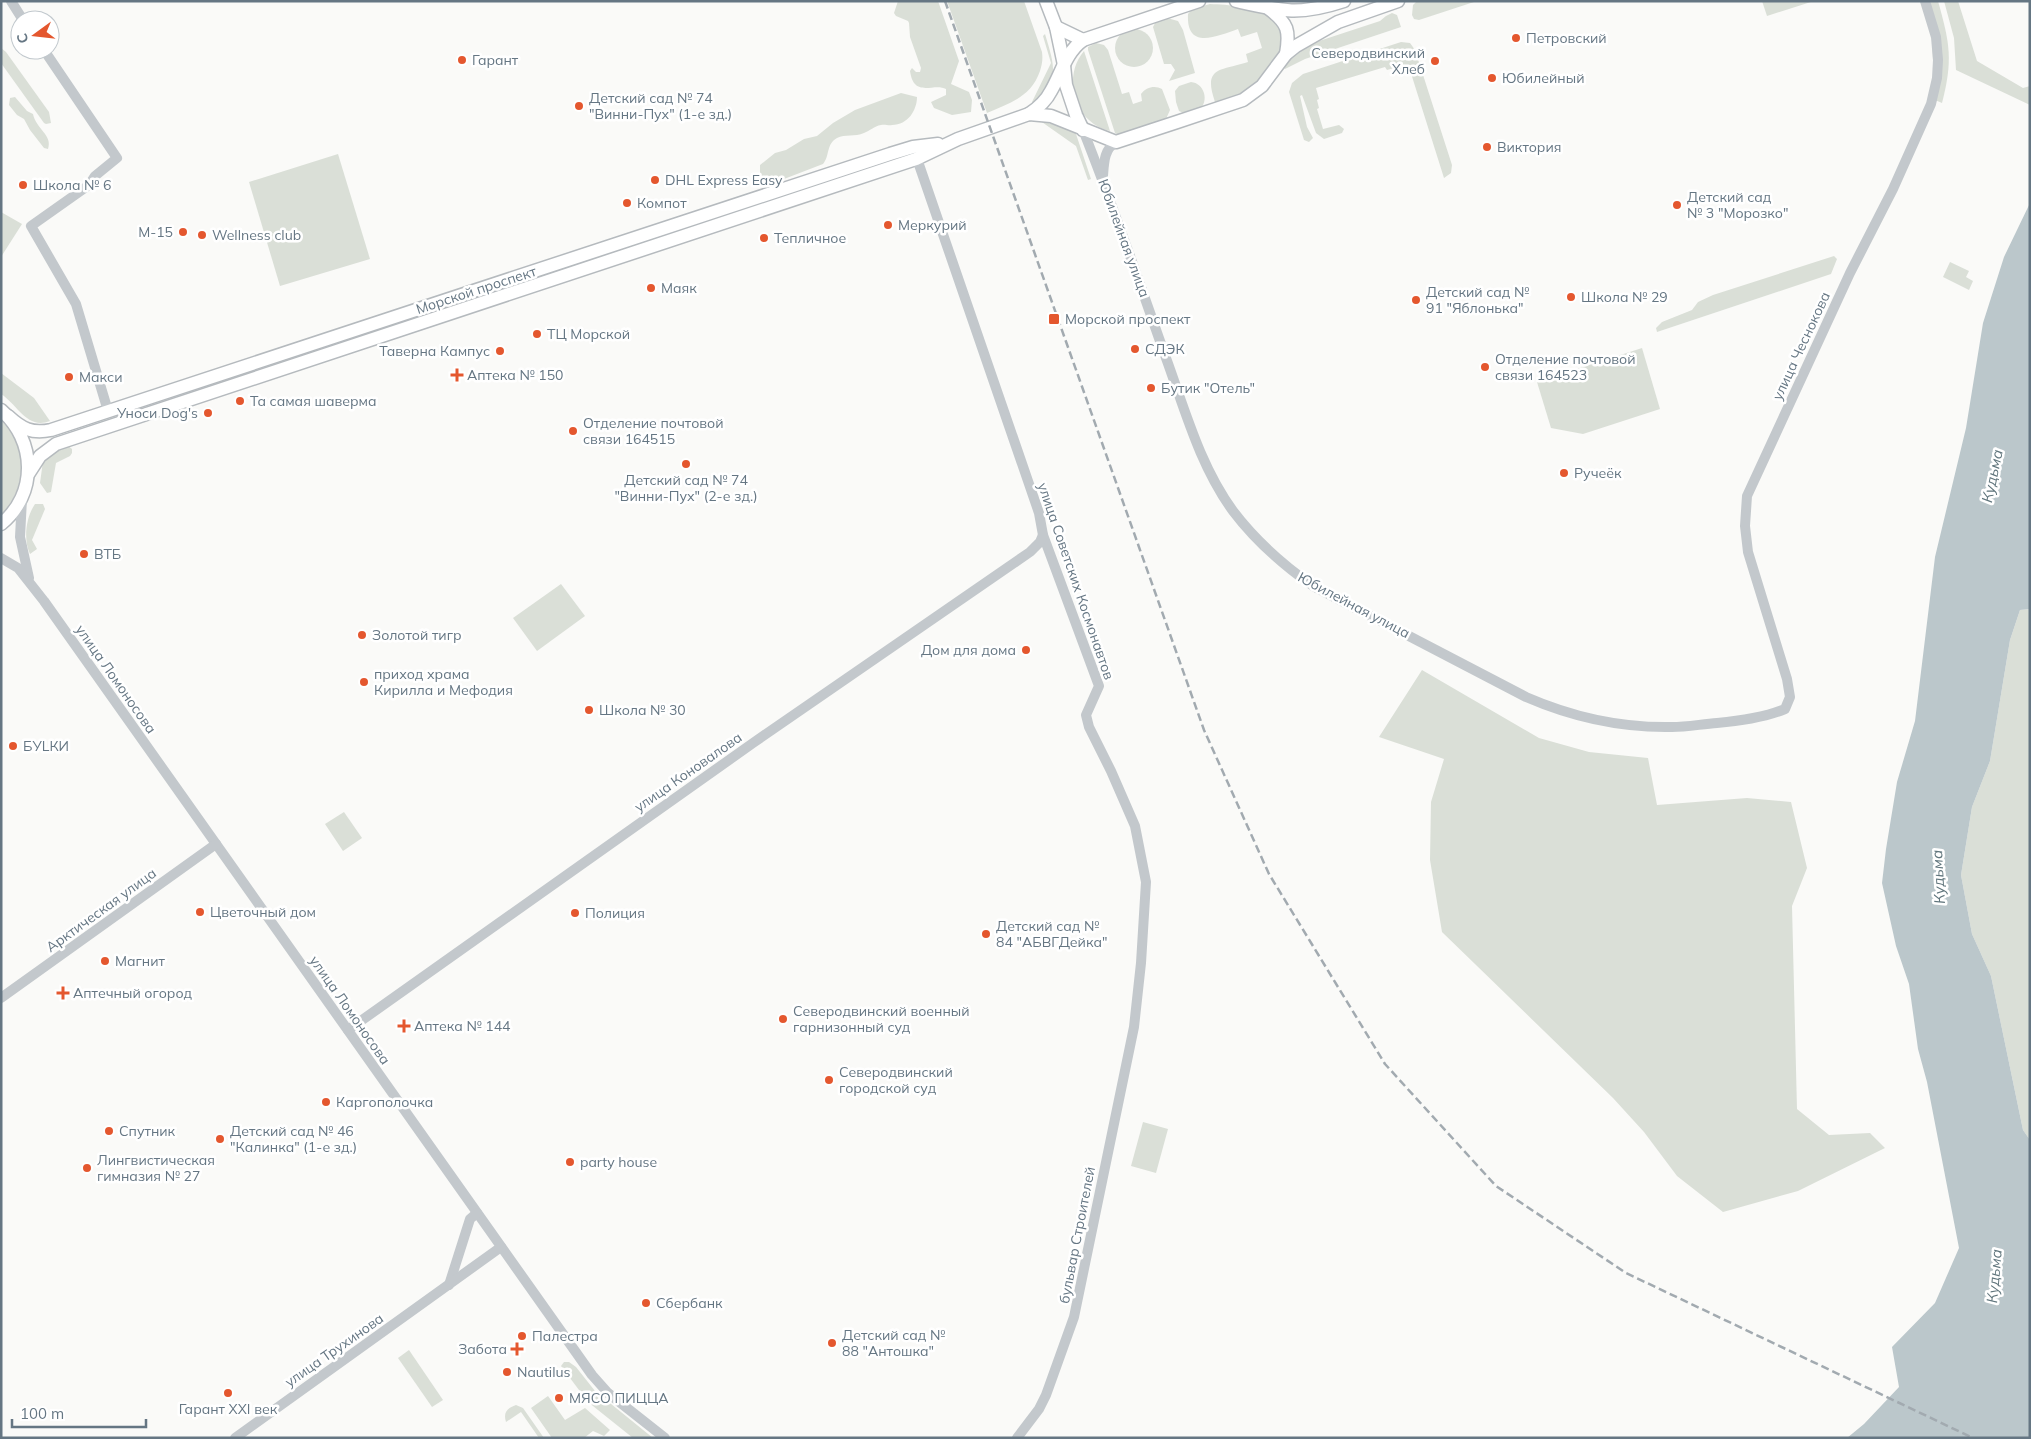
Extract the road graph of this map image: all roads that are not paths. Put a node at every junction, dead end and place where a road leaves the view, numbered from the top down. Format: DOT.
graph roads {
  1 [pos="1046,1"];
  2 [pos="1199,1"];
  3 [pos="1236,1"];
  4 [pos="1398,1"];
  5 [pos="1925,1"];
  6 [pos="1338,3"];
  7 [pos="1269,9"];
  8 [pos="1338,22"];
  9 [pos="1056,27"];
  10 [pos="1083,40"];
  11 [pos="1286,54"];
  12 [pos="51,60"];
  13 [pos="1064,65"];
  14 [pos="1029,114"];
  15 [pos="1083,130"];
  16 [pos="1116,142"];
  17 [pos="915,153"];
  18 [pos="1103,179"];
  19 [pos="498,282"];
  20 [pos="503,295"];
  21 [pos="424,314"];
  22 [pos="108,411"];
  23 [pos="5,413"];
  24 [pos="112,425"];
  25 [pos="28,473"];
  26 [pos="22,498"];
  27 [pos="1,524"];
  28 [pos="1043,535"];
  29 [pos="1,558"];
  30 [pos="30,581"];
  31 [pos="1785,710"];
  32 [pos="216,844"];
  33 [pos="1,998"];
  34 [pos="1134,1028"];
  35 [pos="348,1030"];
  36 [pos="477,1213"];
  37 [pos="502,1247"];
  38 [pos="449,1285"];
  39 [pos="235,1438"];
  40 [pos="665,1438"];
  41 [pos="1017,1438"];
  1 -- 9 [label="main road, Юбилейная улица"];
  2 -- 10 [label="main road"];
  3 -- 7 [label="main road"];
  4 -- 8 [label="main road"];
  5 -- 31 [label="street, улица Чеснокова"];
  6 -- 7 [label="main road"];
  6 -- 8 [label="main road"];
  7 -- 11 [label="main road"];
  8 -- 11 [label="main road"];
  9 -- 10 [label="main road"];
  9 -- 13 [label="main road, Юбилейная улица"];
  10 -- 13 [label="main road, Морской проспект"];
  11 -- 16 [label="main road"];
  12 -- 22 [label="street"];
  13 -- 14 [label="main road, Морской проспект"];
  13 -- 15 [label="main road, Юбилейная улица"];
  14 -- 15 [label="main road, Морской проспект"];
  14 -- 17 [label="main road, Морской проспект"];
  15 -- 16 [label="main road, Морской проспект"];
  15 -- 18 [label="street, Юбилейная улица"];
  16 -- 18 [label="street"];
  17 -- 19 [label="main road, Морской проспект"];
  17 -- 20 [label="main road, Морской проспект"];
  17 -- 28 [label="street, улица Советских Космонавтов"];
  18 -- 31 [label="street, Юбилейная улица"];
  19 -- 20 [label="main road"];
  19 -- 21 [label="main road, Морской проспект"];
  20 -- 21 [label="main road, Морской проспект"];
  21 -- 22 [label="main road, Морской проспект"];
  21 -- 24 [label="main road, Морской проспект"];
  22 -- 23 [label="main road, Морской проспект"];
  22 -- 24 [label="main road"];
  23 -- 25 [label="main road"];
  24 -- 25 [label="main road, Морской проспект"];
  25 -- 26 [label="main road"];
  26 -- 27 [label="main road"];
  26 -- 30 [label="street"];
  28 -- 34 [label="street, улица Советских Космонавтов"];
  28 -- 35 [label="street, улица Коновалова"];
  29 -- 30 [label="street"];
  30 -- 32 [label="street, улица Ломоносова"];
  32 -- 33 [label="street, Арктическая улица"];
  32 -- 35 [label="street, улица Ломоносова"];
  34 -- 41 [label="street, бульвар Строителей"];
  35 -- 36 [label="street, улица Ломоносова"];
  36 -- 37 [label="street, улица Ломоносова"];
  36 -- 38 [label="street"];
  37 -- 38 [label="street, улица Трухинова"];
  37 -- 40 [label="street, улица Ломоносова"];
  38 -- 39 [label="street, улица Трухинова"];
}
